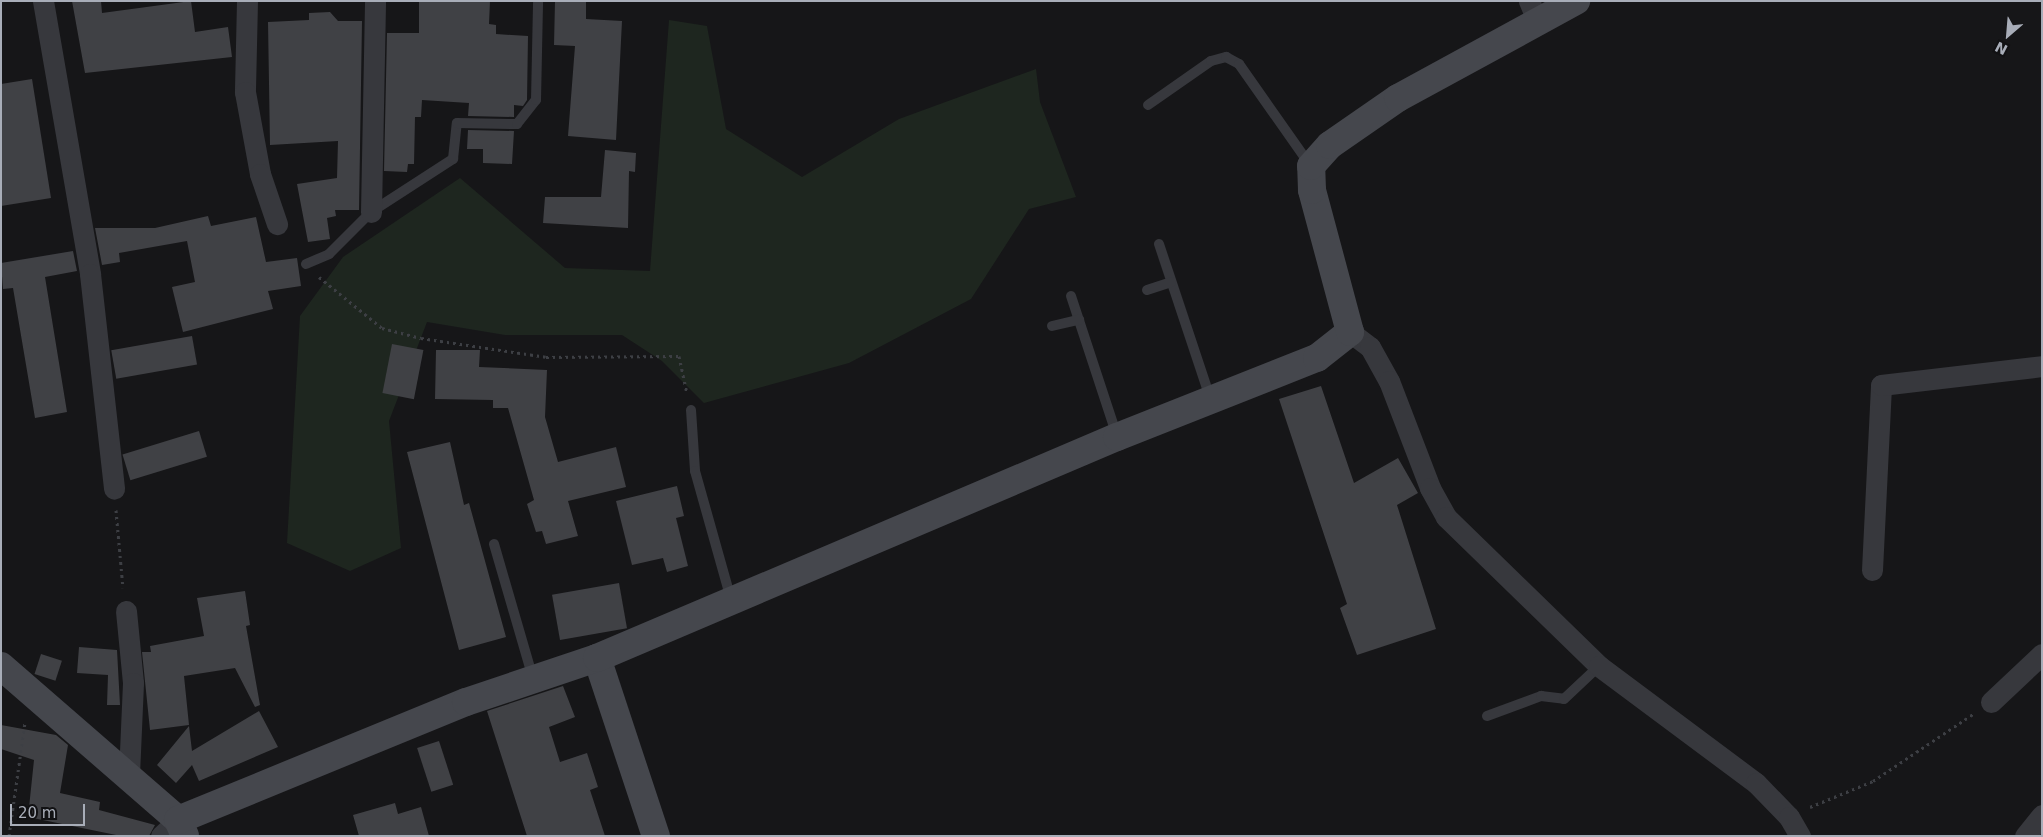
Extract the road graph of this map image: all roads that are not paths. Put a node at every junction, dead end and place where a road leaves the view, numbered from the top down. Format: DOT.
graph roads {
  1 [pos="43,1"];
  2 [pos="247,1"];
  3 [pos="375,1"];
  4 [pos="538,1"];
  5 [pos="1576,1"];
  6 [pos="1533,12"];
  7 [pos="1148,106"];
  8 [pos="1311,166"];
  9 [pos="371,212"];
  10 [pos="277,224"];
  11 [pos="1160,244"];
  12 [pos="306,264"];
  13 [pos="1171,282"];
  14 [pos="1147,290"];
  15 [pos="1071,296"];
  16 [pos="1079,320"];
  17 [pos="1052,326"];
  18 [pos="1350,332"];
  19 [pos="2042,366"];
  20 [pos="1211,400"];
  21 [pos="691,410"];
  22 [pos="1117,437"];
  23 [pos="114,489"];
  24 [pos="494,544"];
  25 [pos="1872,570"];
  26 [pos="731,600"];
  27 [pos="126,611"];
  28 [pos="2042,654"];
  29 [pos="596,658"];
  30 [pos="1,666"];
  31 [pos="1599,666"];
  32 [pos="533,679"];
  33 [pos="1991,702"];
  34 [pos="1487,716"];
  35 [pos="130,776"];
  36 [pos="2042,815"];
  37 [pos="175,830"];
  38 [pos="656,836"];
  39 [pos="1800,836"];
  40 [pos="2025,836"];
  1 -- 23 [label="street"];
  2 -- 10 [label="street"];
  3 -- 9 [label="street"];
  4 -- 9 [label="lane"];
  5 -- 6 [label="street"];
  6 -- 8 [label="street"];
  7 -- 8 [label="lane"];
  8 -- 18 [label="street"];
  9 -- 12 [label="lane"];
  11 -- 13 [label="lane"];
  13 -- 14 [label="lane"];
  13 -- 20 [label="lane"];
  15 -- 16 [label="lane"];
  16 -- 17 [label="lane"];
  16 -- 22 [label="lane"];
  18 -- 20 [label="street"];
  18 -- 31 [label="street"];
  19 -- 25 [label="street"];
  20 -- 22 [label="street"];
  21 -- 26 [label="lane"];
  22 -- 26 [label="street"];
  24 -- 32 [label="lane"];
  26 -- 29 [label="street"];
  27 -- 35 [label="street"];
  28 -- 33 [label="street"];
  29 -- 32 [label="street"];
  29 -- 38 [label="street"];
  30 -- 35 [label="street"];
  31 -- 34 [label="lane"];
  31 -- 39 [label="street"];
  32 -- 37 [label="street"];
  35 -- 37 [label="street"];
  36 -- 40 [label="street"];
}
